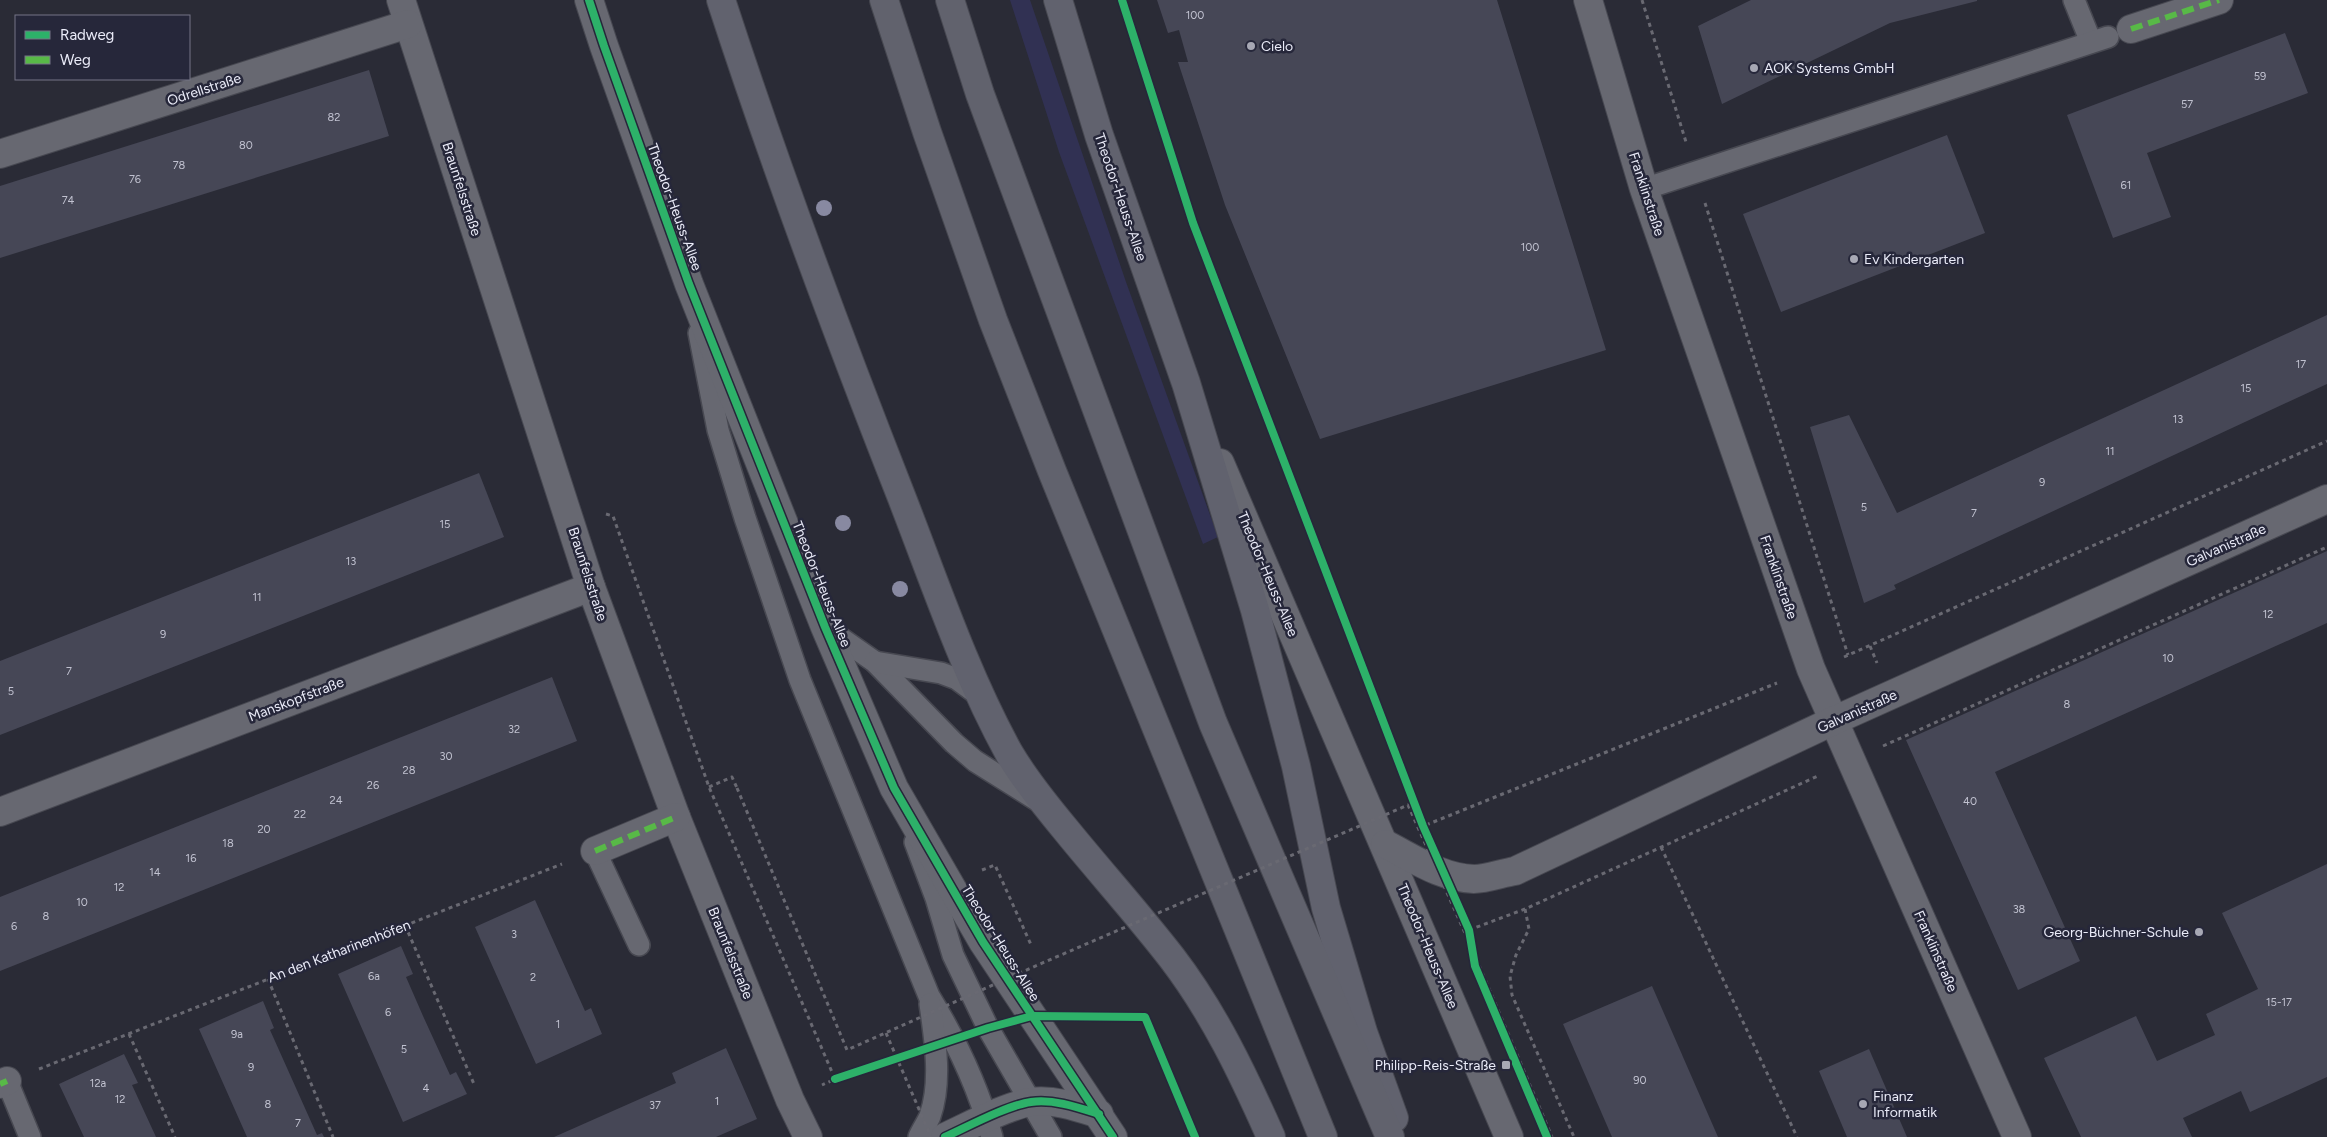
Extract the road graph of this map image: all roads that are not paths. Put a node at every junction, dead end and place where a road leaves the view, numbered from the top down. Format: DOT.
graph roads {
  1 [pos="589,0"];
  2 [pos="720,0"];
  3 [pos="884,0"];
  4 [pos="950,0"];
  5 [pos="1058,0"];
  6 [pos="1588,0"];
  7 [pos="2074,0"];
  8 [pos="2219,0"];
  9 [pos="405,12"];
  10 [pos="2110,36"];
  11 [pos="0,154"];
  12 [pos="1644,189"];
  13 [pos="689,284"];
  14 [pos="1186,383"];
  15 [pos="2327,499"];
  16 [pos="591,587"];
  17 [pos="825,627"];
  18 [pos="875,662"];
  19 [pos="980,696"];
  20 [pos="1833,721"];
  21 [pos="894,788"];
  22 [pos="1046,805"];
  23 [pos="0,812"];
  24 [pos="676,817"];
  25 [pos="1385,844"];
  26 [pos="595,851"];
  27 [pos="640,945"];
  28 [pos="929,996"];
  29 [pos="4,1083"];
  30 [pos="1030,1102"];
  31 [pos="1106,1126"];
  32 [pos="989,1128"];
  33 [pos="30,1137"];
  34 [pos="808,1137"];
  35 [pos="918,1137"];
  36 [pos="945,1137"];
  37 [pos="1051,1137"];
  38 [pos="1271,1137"];
  39 [pos="1322,1137"];
  40 [pos="1390,1137"];
  41 [pos="1401,1137"];
  42 [pos="1510,1137"];
  43 [pos="2017,1137"];
  1 -- 13 [label="street, Theodor-Heuss-Allee"];
  2 -- 19 [label="main road"];
  3 -- 39 [label="highway"];
  4 -- 40 [label="highway"];
  5 -- 14 [label="main road, Theodor-Heuss-Allee"];
  6 -- 12 [label="street, Franklinstraße"];
  7 -- 10 [label="lane"];
  8 -- 10 [label="street"];
  9 -- 11 [label="street, Odrellstraße"];
  9 -- 16 [label="street, Braunfelsstraße"];
  10 -- 12 [label="lane"];
  12 -- 20 [label="street, Franklinstraße"];
  13 -- 17 [label="street, Theodor-Heuss-Allee"];
  13 -- 28 [label="lane"];
  14 -- 25 [label="street, Theodor-Heuss-Allee"];
  14 -- 41 [label="main road"];
  15 -- 20 [label="street, Galvanistraße"];
  16 -- 23 [label="street, Manskopfstraße"];
  16 -- 24 [label="street, Braunfelsstraße"];
  17 -- 18 [label="lane"];
  17 -- 21 [label="street, Theodor-Heuss-Allee"];
  18 -- 19 [label="lane"];
  18 -- 22 [label="lane"];
  19 -- 22 [label="main road"];
  20 -- 25 [label="street, Galvanistraße"];
  20 -- 43 [label="street, Franklinstraße"];
  21 -- 30 [label="lane"];
  21 -- 31 [label="street, Theodor-Heuss-Allee"];
  22 -- 38 [label="main road"];
  24 -- 26 [label="street"];
  24 -- 34 [label="street, Braunfelsstraße"];
  25 -- 42 [label="street, Theodor-Heuss-Allee"];
  26 -- 27 [label="lane"];
  28 -- 32 [label="lane"];
  28 -- 35 [label="lane"];
  29 -- 33 [label="lane"];
  30 -- 31 [label="street"];
  30 -- 32 [label="street"];
  30 -- 37 [label="lane"];
  32 -- 36 [label="street"];
}
